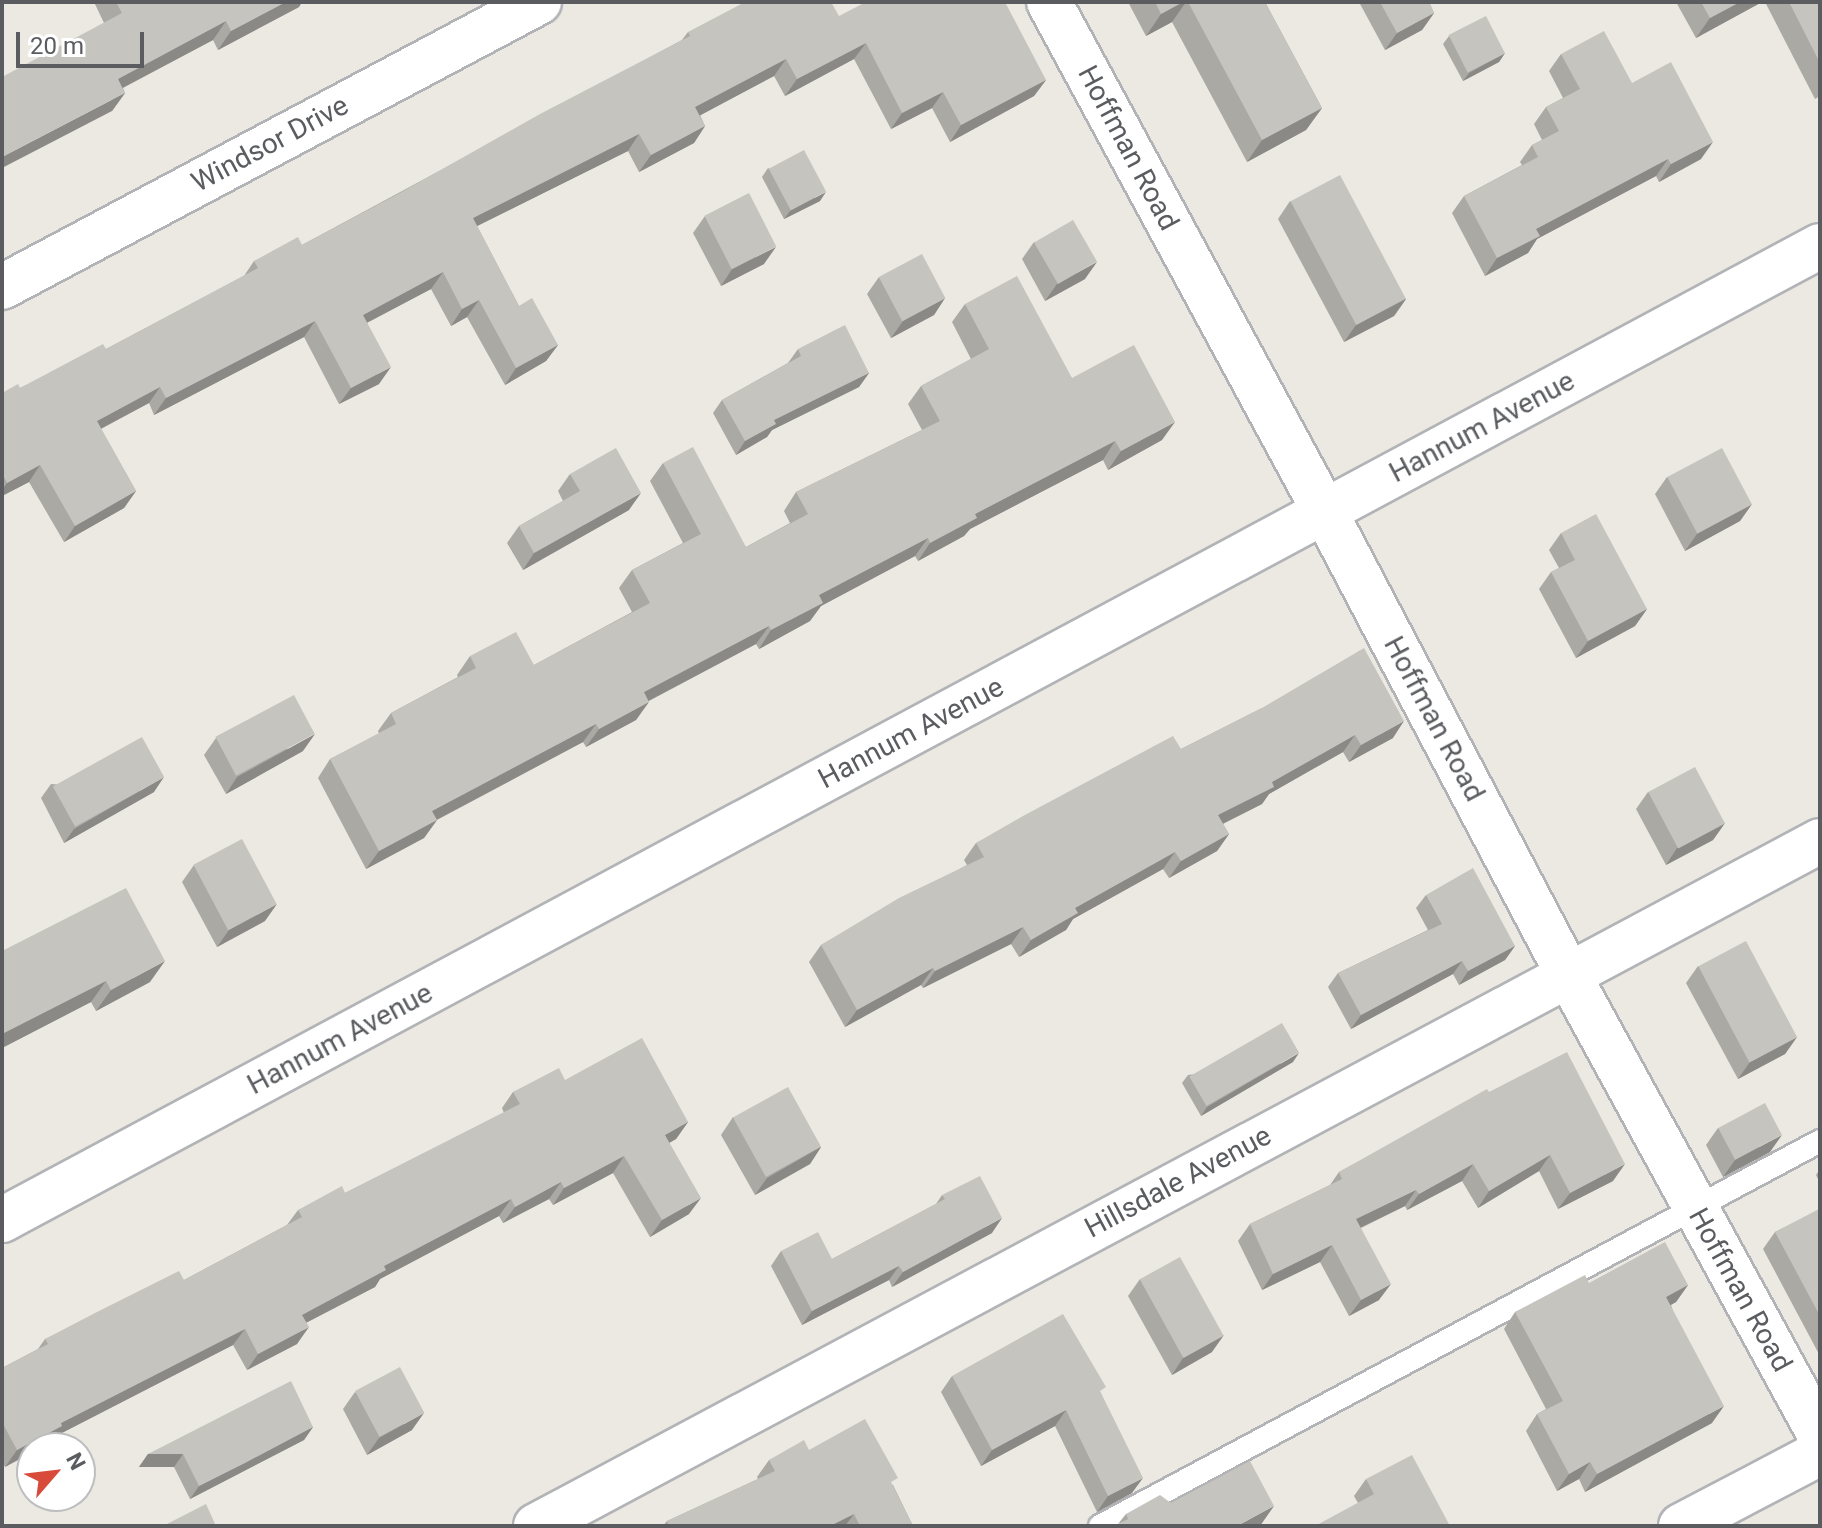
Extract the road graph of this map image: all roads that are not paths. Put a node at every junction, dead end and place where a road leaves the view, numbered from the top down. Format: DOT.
graph roads {
  1 [pos="539,2"];
  2 [pos="1049,2"];
  3 [pos="1820,246"];
  4 [pos="2,287"];
  5 [pos="1325,512"];
  6 [pos="1820,841"];
  7 [pos="1568,974"];
  8 [pos="1820,1141"];
  9 [pos="1695,1207"];
  10 [pos="2,1220"];
  11 [pos="1820,1435"];
  12 [pos="1820,1453"];
  13 [pos="536,1526"];
  14 [pos="1100,1526"];
  15 [pos="1681,1526"];
  1 -- 4 [label="street, Windsor Drive"];
  2 -- 5 [label="street, Hoffman Road"];
  3 -- 5 [label="street, Hannum Avenue"];
  5 -- 7 [label="street, Hoffman Road"];
  5 -- 10 [label="street, Hannum Avenue"];
  6 -- 7 [label="street, Hillsdale Avenue"];
  7 -- 9 [label="street, Hoffman Road"];
  7 -- 13 [label="street, Hillsdale Avenue"];
  8 -- 9 [label="lane"];
  9 -- 11 [label="street, Hoffman Road"];
  9 -- 14 [label="lane"];
  12 -- 15 [label="street"];
}
